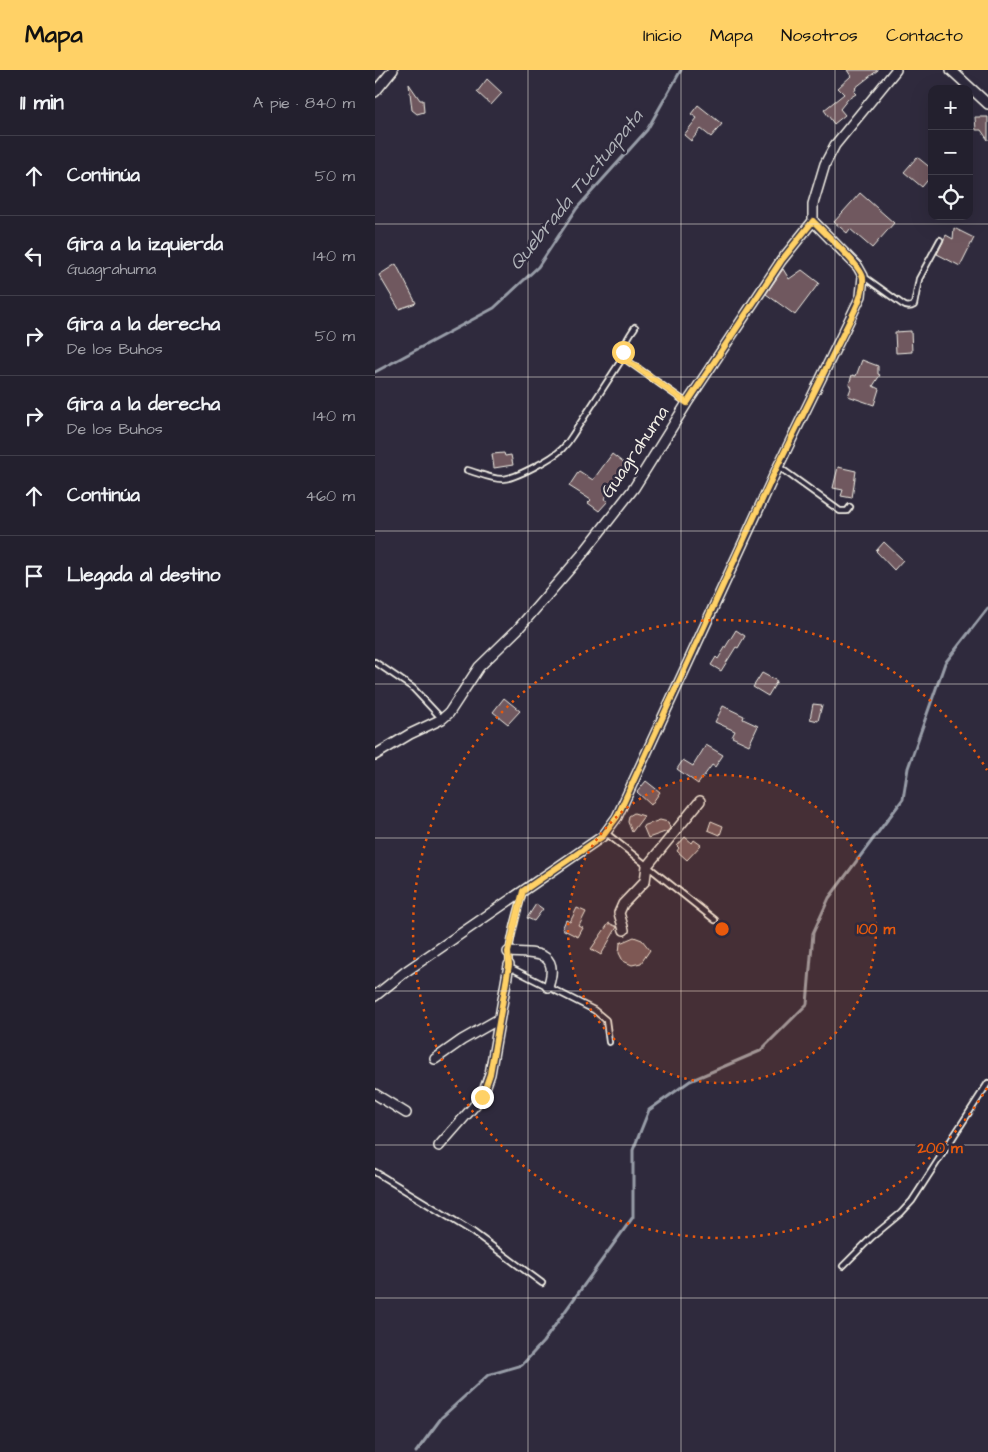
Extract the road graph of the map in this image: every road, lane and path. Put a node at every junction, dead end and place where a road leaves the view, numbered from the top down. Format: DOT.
graph roads {
  1 [pos="393,70"];
  2 [pos="896,70"];
  3 [pos="951,70"];
  4 [pos="375,92"];
  5 [pos="988,104"];
  6 [pos="813,221"];
  7 [pos="940,240"];
  8 [pos="863,276"];
  9 [pos="635,327"];
  10 [pos="624,356"];
  11 [pos="687,403"];
  12 [pos="777,467"];
  13 [pos="467,470"];
  14 [pos="850,507"];
  15 [pos="375,662"];
  16 [pos="442,719"];
  17 [pos="375,755"];
  18 [pos="700,801"];
  19 [pos="606,833"];
  20 [pos="647,866"];
  21 [pos="523,891"];
  22 [pos="715,920"];
  23 [pos="624,930"];
  24 [pos="508,952"];
  25 [pos="509,965"];
  26 [pos="548,987"];
  27 [pos="375,996"];
  28 [pos="499,1019"];
  29 [pos="609,1042"];
  30 [pos="435,1060"];
  31 [pos="988,1083"];
  32 [pos="375,1094"];
  33 [pos="406,1113"];
  34 [pos="439,1146"];
  35 [pos="375,1172"];
  36 [pos="843,1266"];
  37 [pos="542,1283"];
  1 -- 4 [label="street"];
  2 -- 6 [label="street"];
  3 -- 5 [label="street"];
  6 -- 8 [label="street"];
  6 -- 11 [label="street, Guagrahuma"];
  7 -- 8 [label="lane"];
  8 -- 12 [label="street"];
  9 -- 10 [label="lane"];
  10 -- 11 [label="lane"];
  10 -- 13 [label="lane"];
  11 -- 16 [label="street, Guagrahuma"];
  12 -- 14 [label="lane"];
  12 -- 19 [label="street"];
  15 -- 16 [label="lane"];
  16 -- 17 [label="street, Guagrahuma"];
  18 -- 20 [label="street"];
  19 -- 20 [label="lane"];
  19 -- 21 [label="street"];
  20 -- 22 [label="lane"];
  20 -- 23 [label="street"];
  21 -- 24 [label="lane"];
  21 -- 27 [label="street"];
  24 -- 25 [label="lane"];
  24 -- 26 [label="street"];
  25 -- 26 [label="lane"];
  25 -- 28 [label="street"];
  26 -- 29 [label="lane"];
  28 -- 30 [label="street"];
  28 -- 34 [label="street"];
  31 -- 36 [label="lane"];
  32 -- 33 [label="street"];
  35 -- 37 [label="lane"];
}
